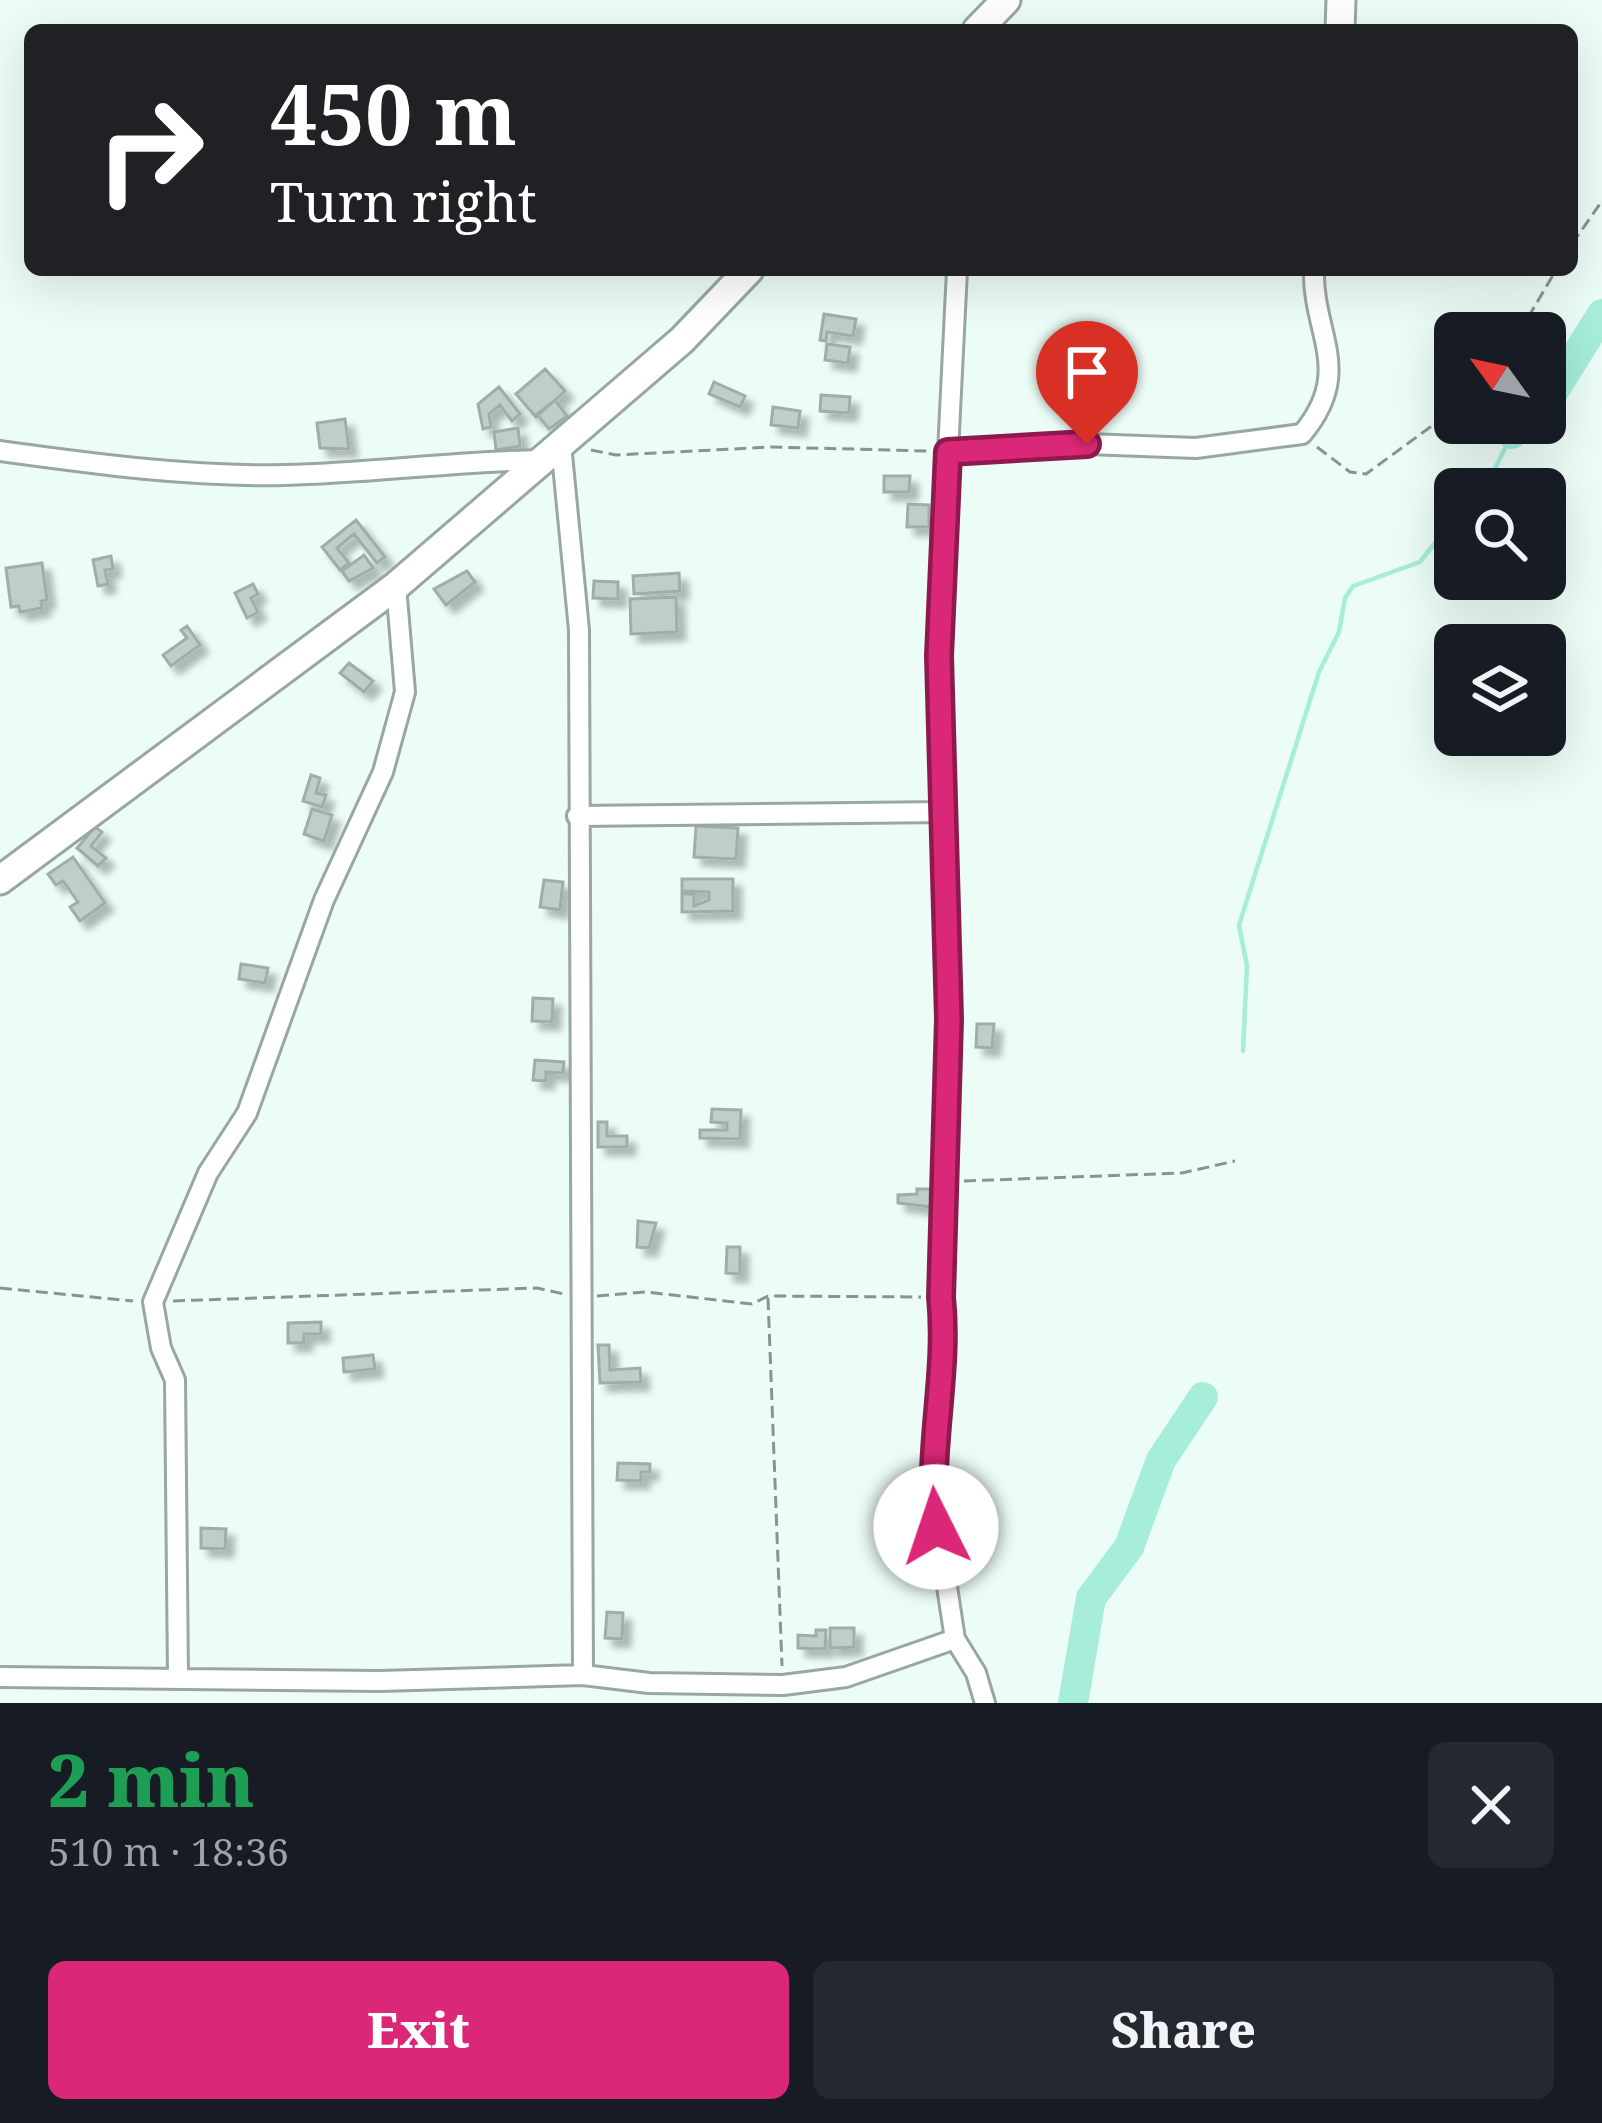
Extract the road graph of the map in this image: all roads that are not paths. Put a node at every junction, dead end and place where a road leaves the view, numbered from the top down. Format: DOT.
graph roads {
  1 [pos="1006,0"];
  2 [pos="983,24"];
  3 [pos="742,276"];
  4 [pos="958,276"];
  5 [pos="1314,276"];
  6 [pos="0,451"];
  7 [pos="552,452"];
  8 [pos="948,452"];
  9 [pos="397,586"];
  10 [pos="946,812"];
  11 [pos="577,816"];
  12 [pos="0,880"];
  13 [pos="955,1639"];
  14 [pos="583,1675"];
  15 [pos="178,1677"];
  16 [pos="0,1678"];
  17 [pos="380,1682"];
  18 [pos="783,1694"];
  19 [pos="379,1703"];
  20 [pos="985,1703"];
  1 -- 2 [label="street"];
  3 -- 7 [label="street"];
  4 -- 8 [label="street"];
  5 -- 8 [label="street"];
  6 -- 7 [label="street"];
  7 -- 9 [label="street"];
  7 -- 11 [label="street"];
  8 -- 10 [label="street"];
  9 -- 12 [label="street"];
  9 -- 15 [label="street"];
  10 -- 11 [label="street"];
  10 -- 13 [label="street"];
  11 -- 14 [label="street"];
  13 -- 18 [label="street"];
  13 -- 20 [label="street"];
  14 -- 17 [label="street"];
  14 -- 18 [label="street"];
  15 -- 16 [label="street"];
  15 -- 17 [label="street"];
  17 -- 19 [label="street"];
}
